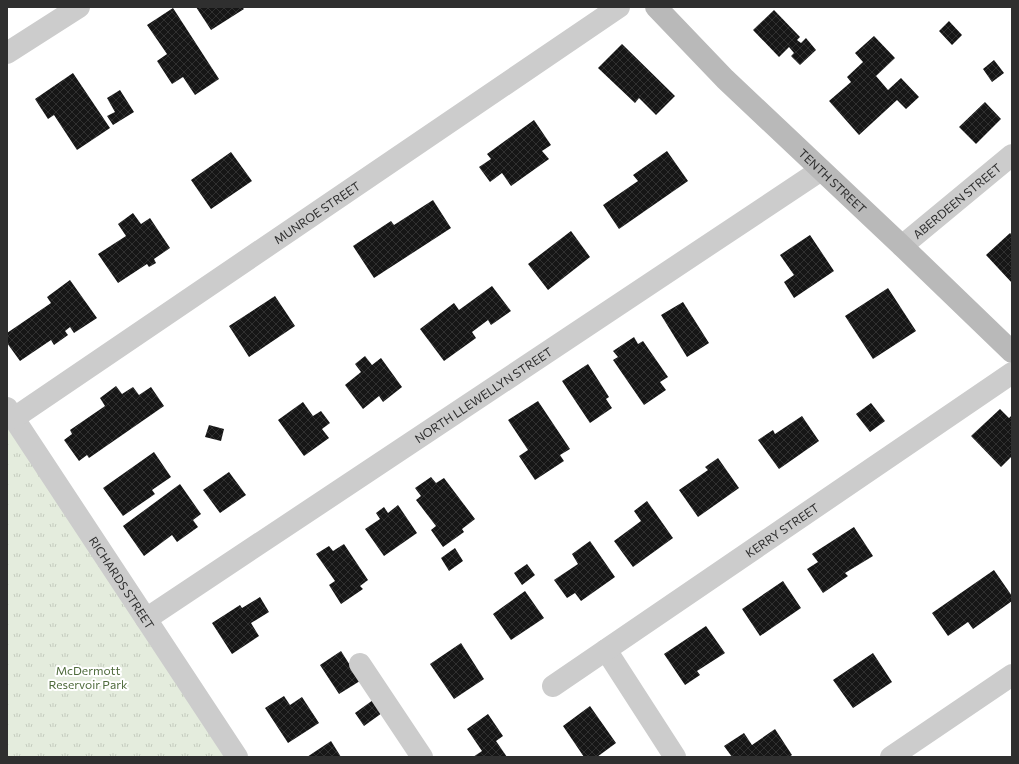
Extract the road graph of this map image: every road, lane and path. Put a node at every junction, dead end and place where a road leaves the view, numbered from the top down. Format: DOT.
graph roads {
  1 [pos="79,7"];
  2 [pos="619,7"];
  3 [pos="656,7"];
  4 [pos="7,53"];
  5 [pos="1012,155"];
  6 [pos="821,170"];
  7 [pos="902,246"];
  8 [pos="1012,352"];
  9 [pos="1012,374"];
  10 [pos="10,413"];
  11 [pos="146,619"];
  12 [pos="606,650"];
  13 [pos="360,664"];
  14 [pos="1012,675"];
  15 [pos="553,686"];
  16 [pos="237,757"];
  17 [pos="422,757"];
  18 [pos="675,757"];
  19 [pos="891,757"];
  1 -- 4 [label="street"];
  2 -- 10 [label="street, MUNROE STREET"];
  3 -- 6 [label="street, TENTH STREET"];
  5 -- 7 [label="street, ABERDEEN STREET"];
  6 -- 7 [label="street, TENTH STREET"];
  6 -- 11 [label="street, NORTH LLEWELLYN STREET"];
  7 -- 8 [label="street, TENTH STREET"];
  9 -- 12 [label="street, KERRY STREET"];
  10 -- 11 [label="street, RICHARDS STREET"];
  11 -- 16 [label="street, RICHARDS STREET"];
  12 -- 15 [label="street, KERRY STREET"];
  12 -- 18 [label="street"];
  13 -- 17 [label="street"];
  14 -- 19 [label="street"];
}
